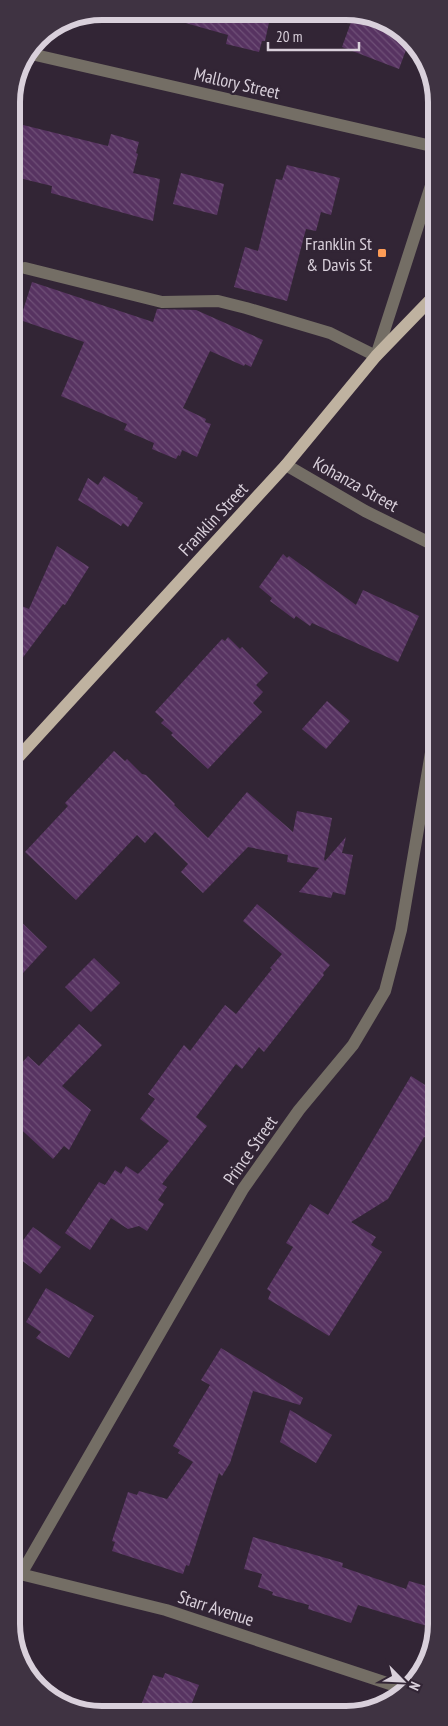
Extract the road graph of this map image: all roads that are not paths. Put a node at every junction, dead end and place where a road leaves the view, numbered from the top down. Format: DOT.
graph roads {
  1 [pos="35,55"];
  2 [pos="428,145"];
  3 [pos="428,195"];
  4 [pos="25,268"];
  5 [pos="428,302"];
  6 [pos="376,356"];
  7 [pos="286,465"];
  8 [pos="428,542"];
  9 [pos="20,755"];
  10 [pos="428,770"];
  11 [pos="20,1568"];
  12 [pos="20,1574"];
  13 [pos="399,1687"];
  1 -- 2 [label="street, Mallory Street"];
  3 -- 6 [label="street"];
  4 -- 6 [label="street"];
  5 -- 6 [label="main road, Franklin Street"];
  6 -- 7 [label="main road, Franklin Street"];
  7 -- 8 [label="street, Kohanza Street"];
  7 -- 9 [label="main road, Franklin Street"];
  10 -- 11 [label="street, Prince Street"];
  12 -- 13 [label="street, Starr Avenue"];
}
